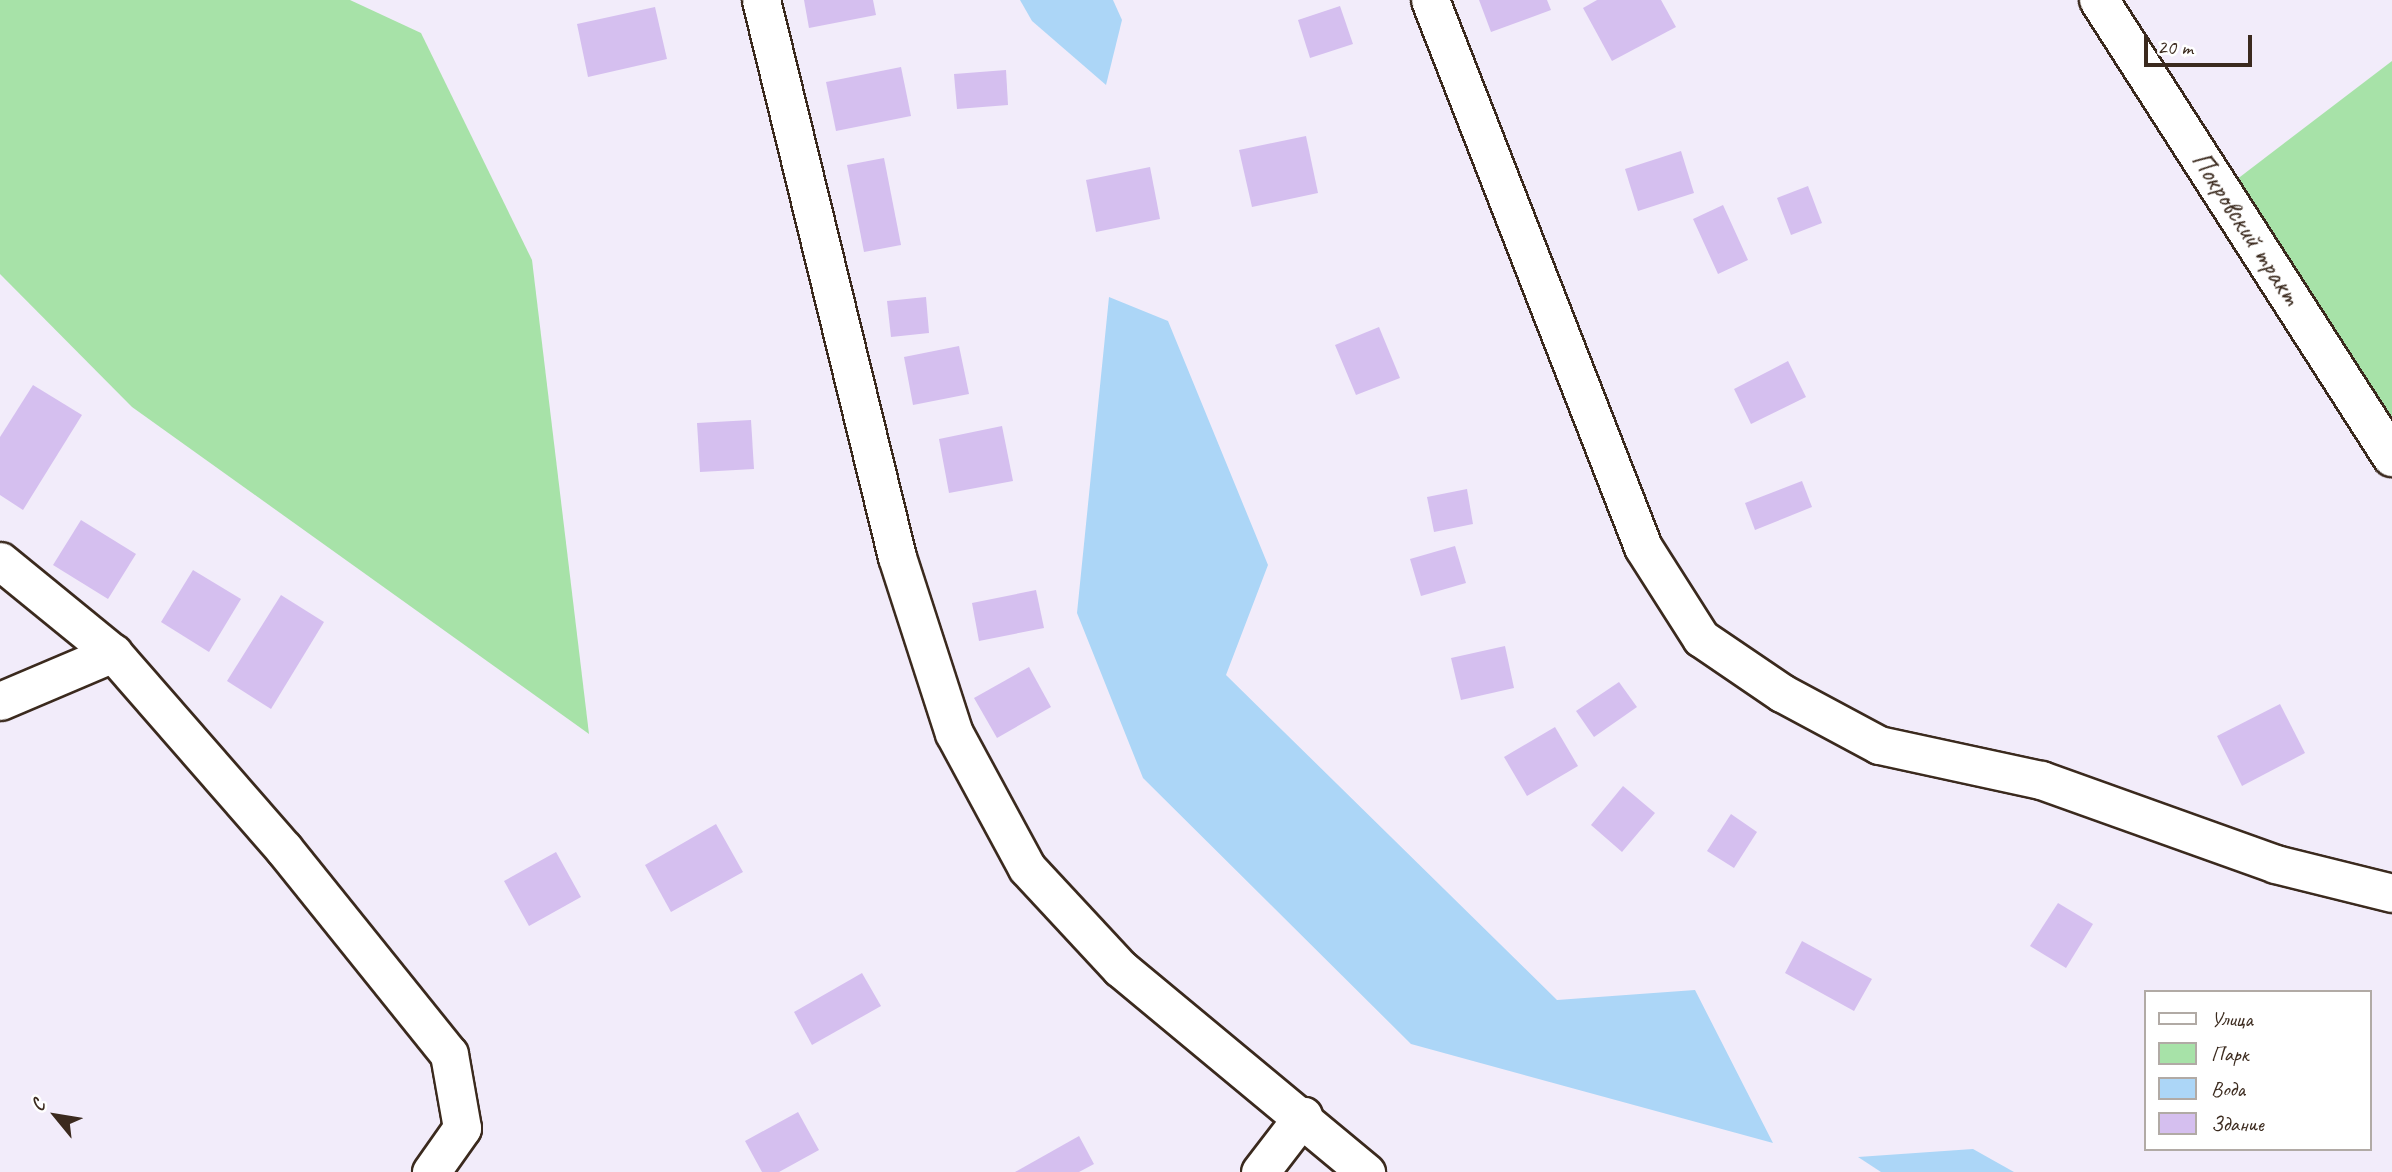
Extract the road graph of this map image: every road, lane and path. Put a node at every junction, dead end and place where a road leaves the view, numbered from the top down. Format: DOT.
graph roads {
  1 [pos="761,0"];
  2 [pos="1430,0"];
  3 [pos="2099,0"];
  4 [pos="2392,457"];
  5 [pos="0,561"];
  6 [pos="113,653"];
  7 [pos="0,701"];
  8 [pos="2392,893"];
  9 [pos="1303,1116"];
  10 [pos="431,1172"];
  11 [pos="1260,1172"];
  12 [pos="1366,1172"];
  1 -- 9 [label="street"];
  2 -- 8 [label="street"];
  3 -- 4 [label="main road, Покровский тракт"];
  5 -- 6 [label="street"];
  6 -- 7 [label="street"];
  6 -- 10 [label="street"];
  9 -- 11 [label="street"];
  9 -- 12 [label="street"];
}
